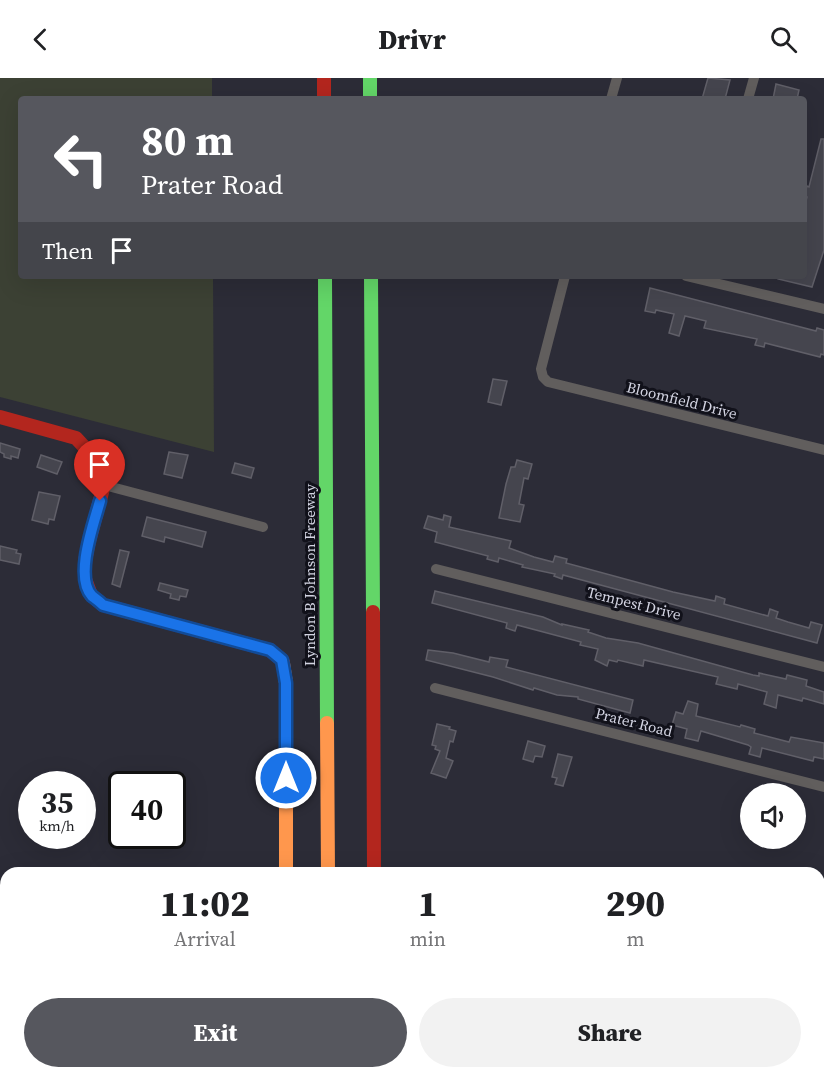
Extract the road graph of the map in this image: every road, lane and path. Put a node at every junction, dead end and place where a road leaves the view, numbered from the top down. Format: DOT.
graph roads {
  1 [pos="324,78"];
  2 [pos="370,78"];
  3 [pos="616,78"];
  4 [pos="754,78"];
  5 [pos="324,96"];
  6 [pos="370,96"];
  7 [pos="612,96"];
  8 [pos="749,96"];
  9 [pos="325,279"];
  10 [pos="371,279"];
  11 [pos="564,279"];
  12 [pos="707,279"];
  13 [pos="824,309"];
  14 [pos="0,417"];
  15 [pos="824,450"];
  16 [pos="104,485"];
  17 [pos="263,526"];
  18 [pos="436,569"];
  19 [pos="824,667"];
  20 [pos="435,687"];
  21 [pos="373,733"];
  22 [pos="824,788"];
  23 [pos="286,867"];
  24 [pos="328,867"];
  25 [pos="374,867"];
  26 [pos="382,867"];
  1 -- 5 [label="main road"];
  2 -- 6 [label="main road"];
  3 -- 7 [label="street"];
  4 -- 8 [label="street"];
  9 -- 24 [label="main road, Lyndon B Johnson Freeway"];
  10 -- 21 [label="main road"];
  11 -- 15 [label="street, Bloomfield Drive"];
  12 -- 13 [label="street"];
  14 -- 16 [label="main road"];
  16 -- 17 [label="street"];
  16 -- 23 [label="main road"];
  18 -- 19 [label="street, Tempest Drive"];
  20 -- 22 [label="street, Prater Road"];
  21 -- 25 [label="main road"];
  21 -- 26 [label="main road"];
}
